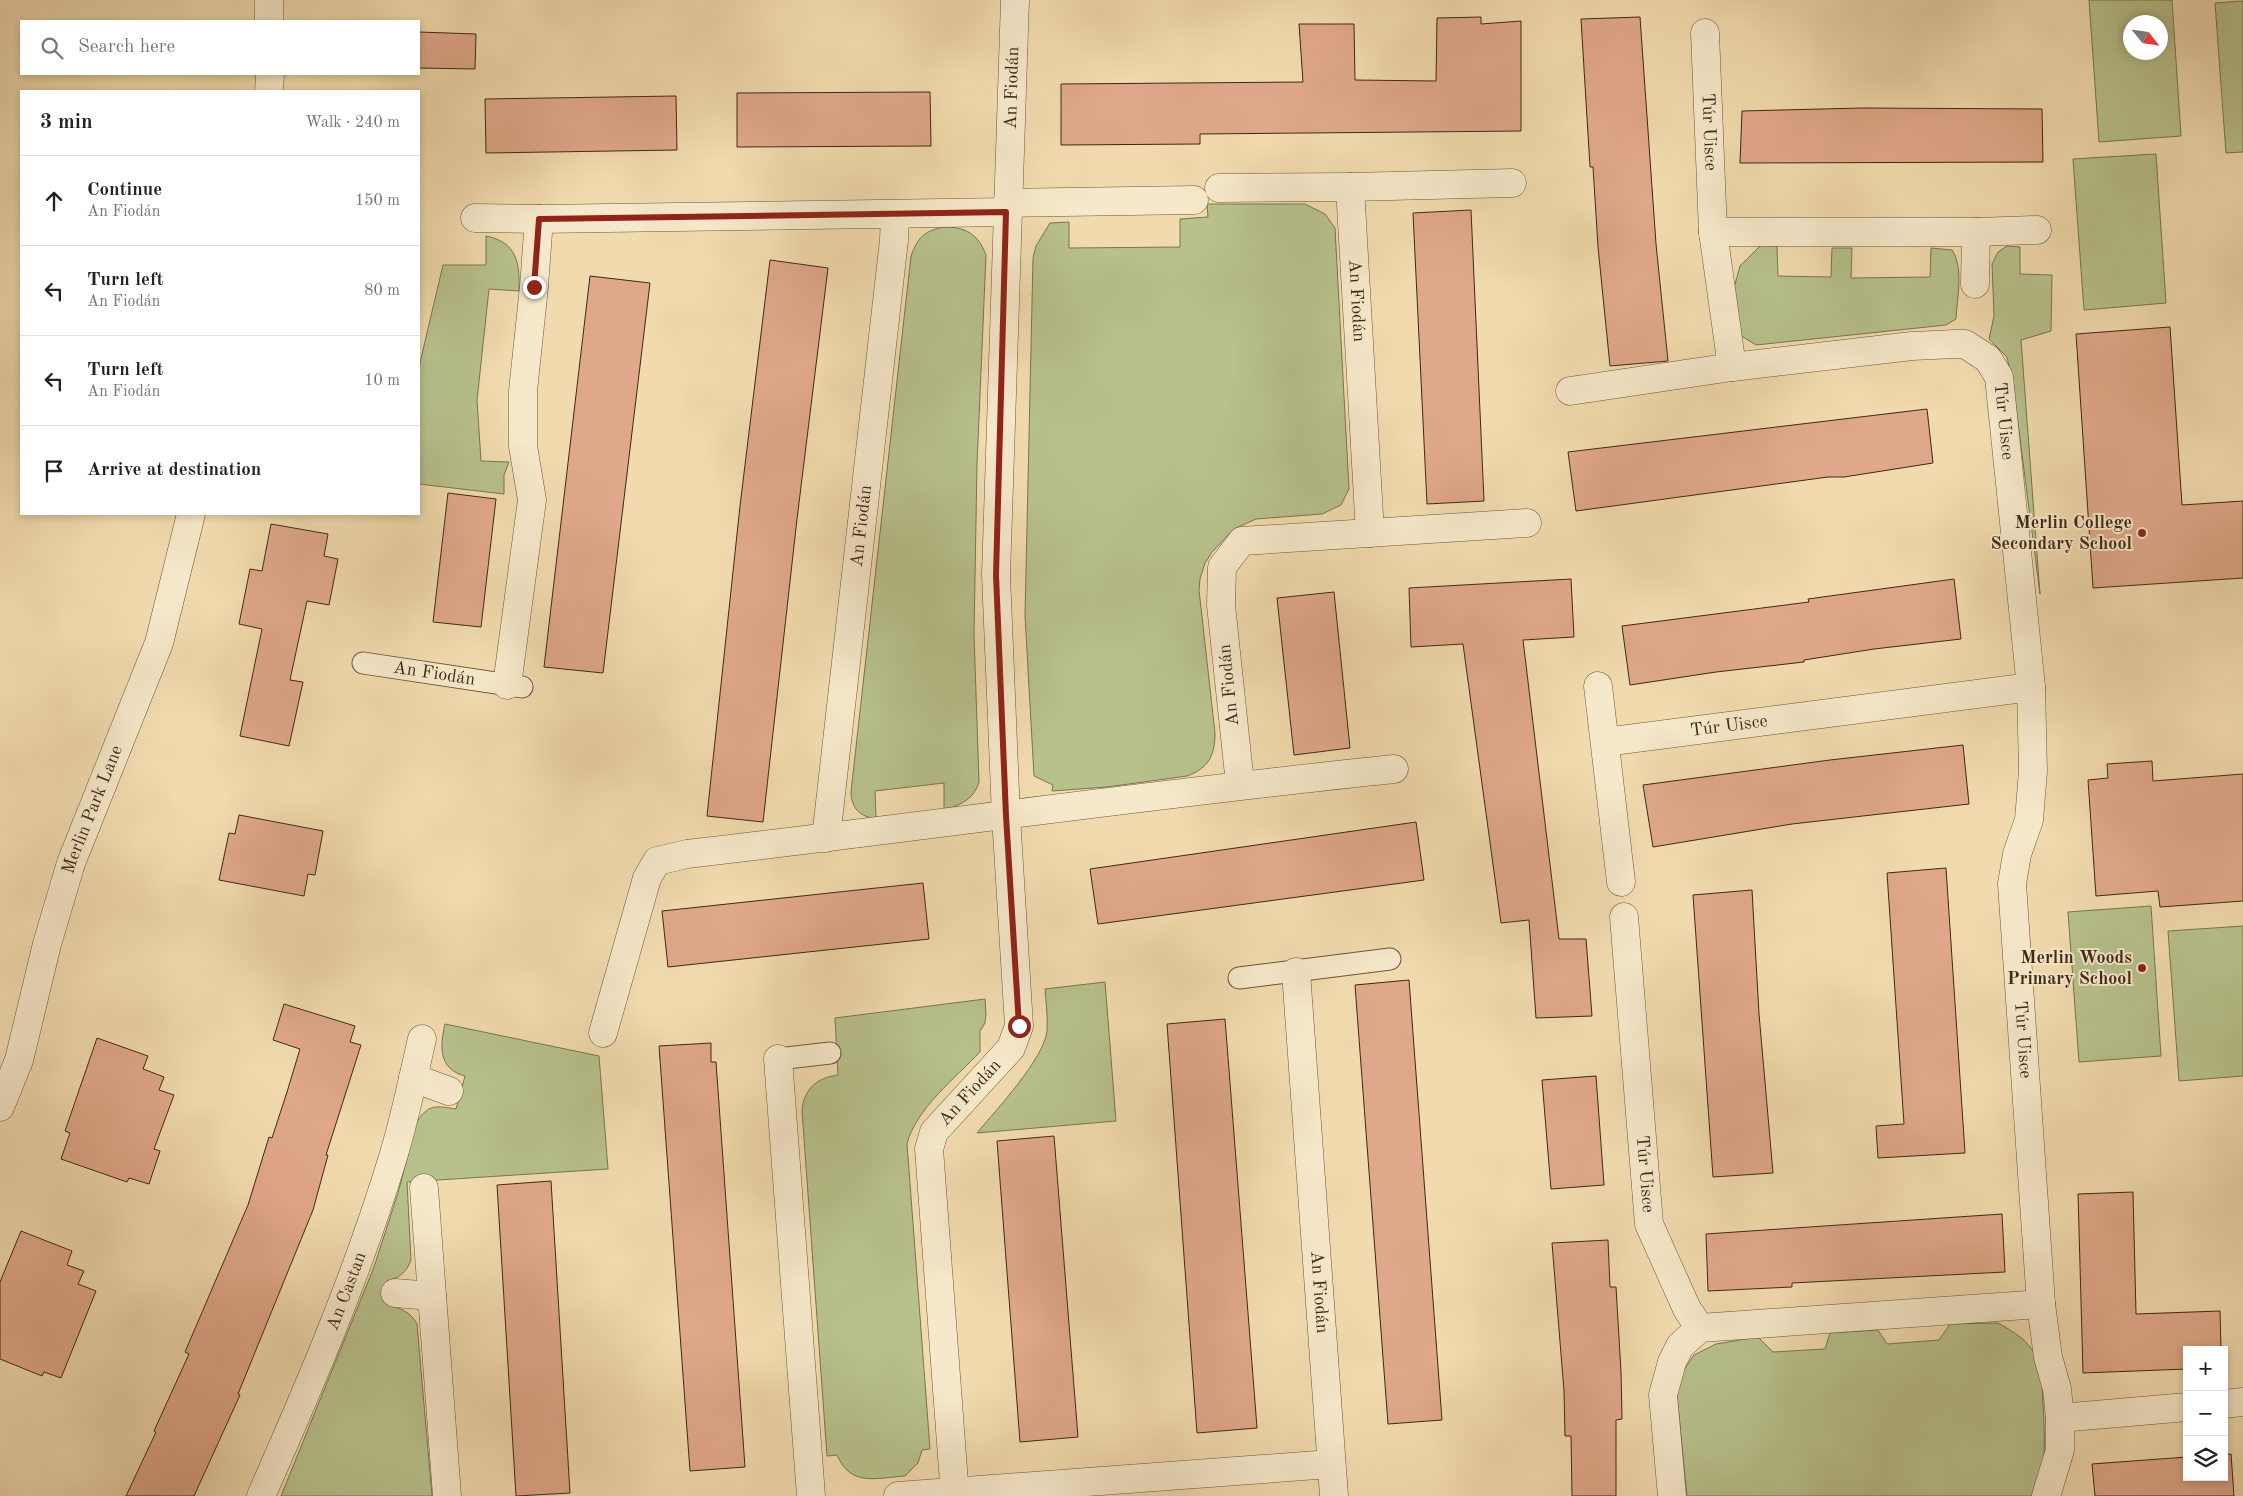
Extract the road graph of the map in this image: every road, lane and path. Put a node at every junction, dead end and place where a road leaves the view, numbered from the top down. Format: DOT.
graph roads {
  1 [pos="269,0"];
  2 [pos="1015,1"];
  3 [pos="269,20"];
  4 [pos="1705,33"];
  5 [pos="270,75"];
  6 [pos="268,90"];
  7 [pos="1512,183"];
  8 [pos="1350,187"];
  9 [pos="1219,188"];
  10 [pos="1194,200"];
  11 [pos="1007,207"];
  12 [pos="895,214"];
  13 [pos="475,218"];
  14 [pos="539,219"];
  15 [pos="2036,230"];
  16 [pos="1713,232"];
  17 [pos="1976,232"];
  18 [pos="1975,284"];
  19 [pos="1732,367"];
  20 [pos="1570,391"];
  21 [pos="190,515"];
  22 [pos="1527,523"];
  23 [pos="1370,533"];
  24 [pos="363,663"];
  25 [pos="514,686"];
  26 [pos="1598,686"];
  27 [pos="2031,687"];
  28 [pos="1606,742"];
  29 [pos="1394,769"];
  30 [pos="1240,784"];
  31 [pos="1006,816"];
  32 [pos="826,838"];
  33 [pos="1621,882"];
  34 [pos="1624,918"];
  35 [pos="1390,959"];
  36 [pos="1296,972"];
  37 [pos="1239,978"];
  38 [pos="603,1033"];
  39 [pos="422,1039"];
  40 [pos="830,1053"];
  41 [pos="778,1059"];
  42 [pos="413,1078"];
  43 [pos="449,1091"];
  44 [pos="0,1107"];
  45 [pos="424,1188"];
  46 [pos="395,1294"];
  47 [pos="432,1296"];
  48 [pos="2041,1304"];
  49 [pos="1700,1328"];
  50 [pos="2243,1402"];
  51 [pos="2228,1404"];
  52 [pos="2183,1407"];
  53 [pos="2060,1418"];
  54 [pos="1331,1464"];
  55 [pos="955,1494"];
  56 [pos="261,1496"];
  57 [pos="447,1496"];
  58 [pos="811,1496"];
  59 [pos="898,1496"];
  60 [pos="1334,1496"];
  61 [pos="1672,1496"];
  62 [pos="2046,1496"];
  1 -- 3 [label="street"];
  2 -- 11 [label="street, An Fiodán"];
  4 -- 16 [label="street, Túr Uisce"];
  5 -- 6 [label="street"];
  7 -- 8 [label="street"];
  8 -- 9 [label="street"];
  8 -- 23 [label="street, An Fiodán"];
  10 -- 11 [label="street"];
  11 -- 12 [label="street"];
  11 -- 31 [label="street, An Fiodán"];
  12 -- 14 [label="street"];
  12 -- 32 [label="street, An Fiodán"];
  13 -- 14 [label="street"];
  14 -- 25 [label="street, An Fiodán"];
  15 -- 17 [label="street"];
  16 -- 17 [label="street"];
  16 -- 19 [label="street, Túr Uisce"];
  17 -- 18 [label="street"];
  19 -- 20 [label="street, Túr Uisce"];
  19 -- 27 [label="street, Túr Uisce"];
  21 -- 44 [label="street, Merlin Park Lane"];
  22 -- 23 [label="street, An Fiodán"];
  23 -- 30 [label="street, An Fiodán"];
  24 -- 25 [label="lane, An Fiodán"];
  26 -- 28 [label="street"];
  27 -- 28 [label="street, Túr Uisce"];
  27 -- 48 [label="street, Túr Uisce"];
  28 -- 33 [label="street"];
  29 -- 30 [label="street"];
  30 -- 31 [label="street"];
  31 -- 32 [label="street"];
  31 -- 55 [label="street, An Fiodán"];
  32 -- 38 [label="street"];
  34 -- 49 [label="street, Túr Uisce"];
  35 -- 36 [label="lane"];
  36 -- 37 [label="lane"];
  36 -- 54 [label="street, An Fiodán"];
  39 -- 42 [label="street, An Castan"];
  40 -- 41 [label="lane"];
  41 -- 58 [label="street"];
  42 -- 43 [label="street"];
  42 -- 56 [label="street, An Castan"];
  45 -- 47 [label="street"];
  46 -- 47 [label="street"];
  47 -- 57 [label="street"];
  48 -- 49 [label="street"];
  48 -- 53 [label="street, Túr Uisce"];
  49 -- 61 [label="street"];
  50 -- 51 [label="street"];
  52 -- 53 [label="street"];
  53 -- 62 [label="street, Túr Uisce"];
  54 -- 55 [label="street"];
  54 -- 60 [label="street, An Fiodán"];
  55 -- 59 [label="street"];
}
